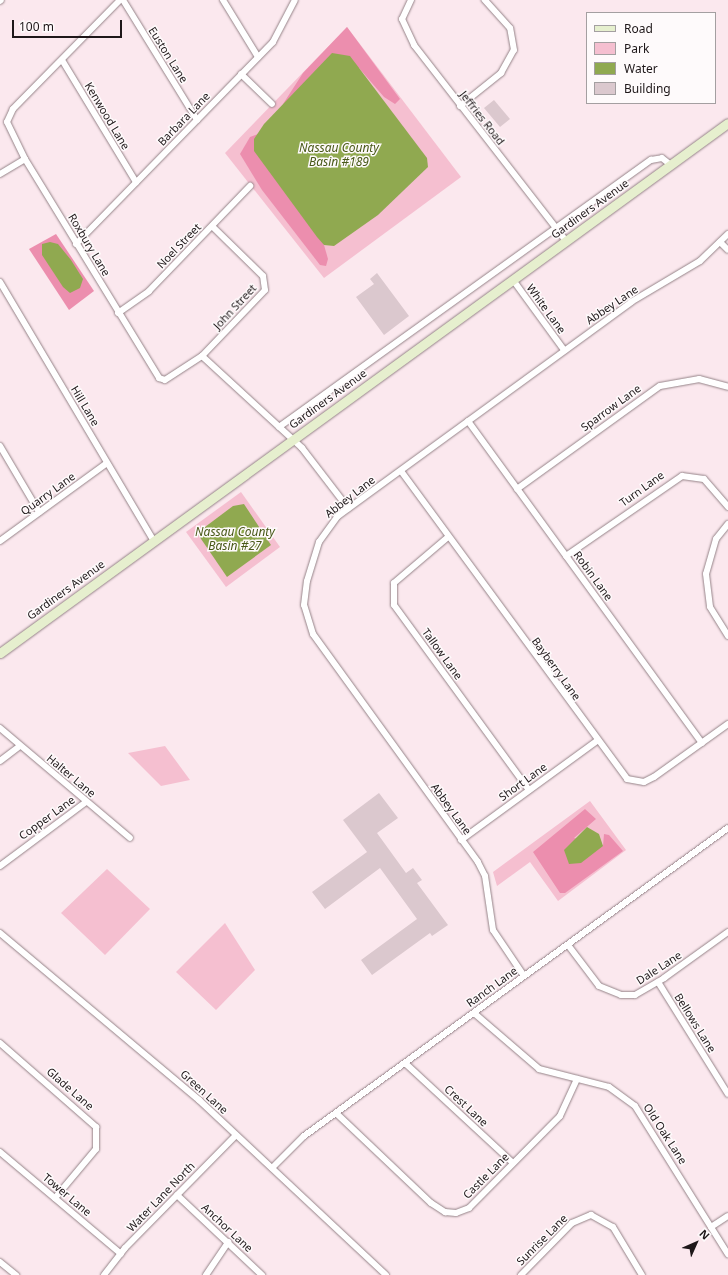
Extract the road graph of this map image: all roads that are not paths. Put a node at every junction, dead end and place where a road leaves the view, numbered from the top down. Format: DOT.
graph roads {
  1 [pos="120,0"];
  2 [pos="123,0"];
  3 [pos="223,0"];
  4 [pos="295,0"];
  5 [pos="411,0"];
  6 [pos="485,0"];
  7 [pos="258,57"];
  8 [pos="62,60"];
  9 [pos="241,74"];
  10 [pos="272,104"];
  11 [pos="460,106"];
  12 [pos="197,120"];
  13 [pos="728,123"];
  14 [pos="25,159"];
  15 [pos="671,165"];
  16 [pos="0,174"];
  17 [pos="136,182"];
  18 [pos="250,186"];
  19 [pos="212,226"];
  20 [pos="555,228"];
  21 [pos="728,234"];
  22 [pos="566,241"];
  23 [pos="720,242"];
  24 [pos="76,244"];
  25 [pos="728,250"];
  26 [pos="513,280"];
  27 [pos="0,282"];
  28 [pos="118,313"];
  29 [pos="564,350"];
  30 [pos="202,356"];
  31 [pos="171,376"];
  32 [pos="728,387"];
  33 [pos="468,421"];
  34 [pos="279,428"];
  35 [pos="293,440"];
  36 [pos="0,446"];
  37 [pos="107,463"];
  38 [pos="401,471"];
  39 [pos="517,489"];
  40 [pos="728,507"];
  41 [pos="348,508"];
  42 [pos="39,512"];
  43 [pos="728,524"];
  44 [pos="448,537"];
  45 [pos="0,541"];
  46 [pos="154,541"];
  47 [pos="566,556"];
  48 [pos="728,636"];
  49 [pos="0,653"];
  50 [pos="728,724"];
  51 [pos="0,728"];
  52 [pos="597,741"];
  53 [pos="702,743"];
  54 [pos="20,746"];
  55 [pos="0,761"];
  56 [pos="529,790"];
  57 [pos="86,802"];
  58 [pos="728,828"];
  59 [pos="130,838"];
  60 [pos="461,840"];
  61 [pos="0,866"];
  62 [pos="728,932"];
  63 [pos="0,933"];
  64 [pos="568,945"];
  65 [pos="524,976"];
  66 [pos="658,982"];
  67 [pos="474,1013"];
  68 [pos="0,1043"];
  69 [pos="405,1063"];
  70 [pos="577,1079"];
  71 [pos="728,1094"];
  72 [pos="336,1113"];
  73 [pos="236,1135"];
  74 [pos="0,1152"];
  75 [pos="513,1164"];
  76 [pos="272,1168"];
  77 [pos="178,1195"];
  78 [pos="55,1198"];
  79 [pos="728,1216"];
  80 [pos="711,1227"];
  81 [pos="228,1242"];
  82 [pos="121,1254"];
  83 [pos="728,1254"];
  84 [pos="0,1262"];
  85 [pos="16,1275"];
  86 [pos="104,1275"];
  87 [pos="206,1275"];
  88 [pos="262,1275"];
  89 [pos="386,1275"];
  90 [pos="521,1275"];
  91 [pos="642,1275"];
  1 -- 8 [label="street"];
  2 -- 12 [label="street, Euston Lane"];
  3 -- 7 [label="street"];
  4 -- 7 [label="street, Barbara Lane"];
  5 -- 11 [label="street, Jeffries Road"];
  6 -- 11 [label="street"];
  7 -- 9 [label="street, Barbara Lane"];
  8 -- 14 [label="street, Roxbury Lane"];
  8 -- 17 [label="street, Kenwood Lane"];
  9 -- 10 [label="street"];
  9 -- 12 [label="street, Barbara Lane"];
  11 -- 20 [label="street, Jeffries Road"];
  12 -- 17 [label="street, Barbara Lane"];
  13 -- 15 [label="main road, Gardiners Avenue"];
  14 -- 16 [label="street"];
  14 -- 24 [label="street, Roxbury Lane"];
  15 -- 20 [label="street, Gardiners Avenue"];
  15 -- 22 [label="main road, Gardiners Avenue"];
  17 -- 24 [label="street, Barbara Lane"];
  18 -- 19 [label="street, Noel Street"];
  19 -- 28 [label="street, Noel Street"];
  19 -- 30 [label="street, John Street"];
  20 -- 22 [label="street, Jeffries Road"];
  20 -- 34 [label="street, Gardiners Avenue"];
  21 -- 23 [label="street, Abbey Lane"];
  22 -- 26 [label="main road, Gardiners Avenue"];
  23 -- 25 [label="street"];
  23 -- 29 [label="street, Abbey Lane"];
  24 -- 28 [label="street, Roxbury Lane"];
  26 -- 29 [label="street, White Lane"];
  26 -- 35 [label="main road, Gardiners Avenue"];
  27 -- 37 [label="street, Hill Lane"];
  28 -- 31 [label="street, Roxbury Lane"];
  29 -- 33 [label="street, Abbey Lane"];
  30 -- 31 [label="street, John Street"];
  30 -- 34 [label="street"];
  32 -- 39 [label="street, Sparrow Lane"];
  33 -- 38 [label="street, Abbey Lane"];
  33 -- 39 [label="street, Robin Lane"];
  34 -- 35 [label="street"];
  35 -- 41 [label="street"];
  35 -- 46 [label="main road, Gardiners Avenue"];
  36 -- 42 [label="street"];
  37 -- 42 [label="street, Quarry Lane"];
  37 -- 46 [label="street, Hill Lane"];
  38 -- 41 [label="street, Abbey Lane"];
  38 -- 44 [label="street, Bayberry Lane"];
  39 -- 47 [label="street, Robin Lane"];
  40 -- 47 [label="street, Turn Lane"];
  41 -- 60 [label="street, Abbey Lane"];
  42 -- 45 [label="street, Quarry Lane"];
  43 -- 48 [label="street"];
  44 -- 52 [label="street, Bayberry Lane"];
  44 -- 56 [label="street, Tallow Lane"];
  46 -- 49 [label="main road, Gardiners Avenue"];
  47 -- 53 [label="street, Robin Lane"];
  50 -- 53 [label="street, Bayberry Lane"];
  51 -- 54 [label="street, Halter Lane"];
  52 -- 53 [label="street, Bayberry Lane"];
  52 -- 56 [label="street, Short Lane"];
  54 -- 55 [label="street"];
  54 -- 57 [label="street, Halter Lane"];
  56 -- 60 [label="street, Short Lane"];
  57 -- 59 [label="street, Halter Lane"];
  57 -- 61 [label="street, Copper Lane"];
  58 -- 64 [label="street, Ranch Lane"];
  60 -- 65 [label="street, Abbey Lane"];
  62 -- 66 [label="street, Dale Lane"];
  63 -- 73 [label="street, Green Lane"];
  64 -- 65 [label="street, Ranch Lane"];
  64 -- 66 [label="street, Dale Lane"];
  65 -- 67 [label="street, Ranch Lane"];
  66 -- 71 [label="street, Bellows Lane"];
  67 -- 69 [label="street, Ranch Lane"];
  67 -- 70 [label="street, Old Oak Lane"];
  68 -- 78 [label="street, Glade Lane"];
  69 -- 72 [label="street, Ranch Lane"];
  69 -- 75 [label="street, Crest Lane"];
  70 -- 75 [label="street, Castle Lane"];
  70 -- 80 [label="street, Old Oak Lane"];
  72 -- 75 [label="street, Castle Lane"];
  72 -- 76 [label="street, Ranch Lane"];
  73 -- 76 [label="street, Green Lane"];
  73 -- 77 [label="street, Water Lane North"];
  74 -- 78 [label="street, Tower Lane"];
  76 -- 89 [label="street, Green Lane"];
  77 -- 81 [label="street, Anchor Lane"];
  77 -- 82 [label="street, Water Lane North"];
  78 -- 82 [label="street, Tower Lane"];
  79 -- 80 [label="street"];
  80 -- 83 [label="street, Old Oak Lane"];
  81 -- 87 [label="street"];
  81 -- 88 [label="street, Anchor Lane"];
  82 -- 86 [label="street, Water Lane North"];
  84 -- 85 [label="street"];
  90 -- 91 [label="street, Sunrise Lane"];
}
